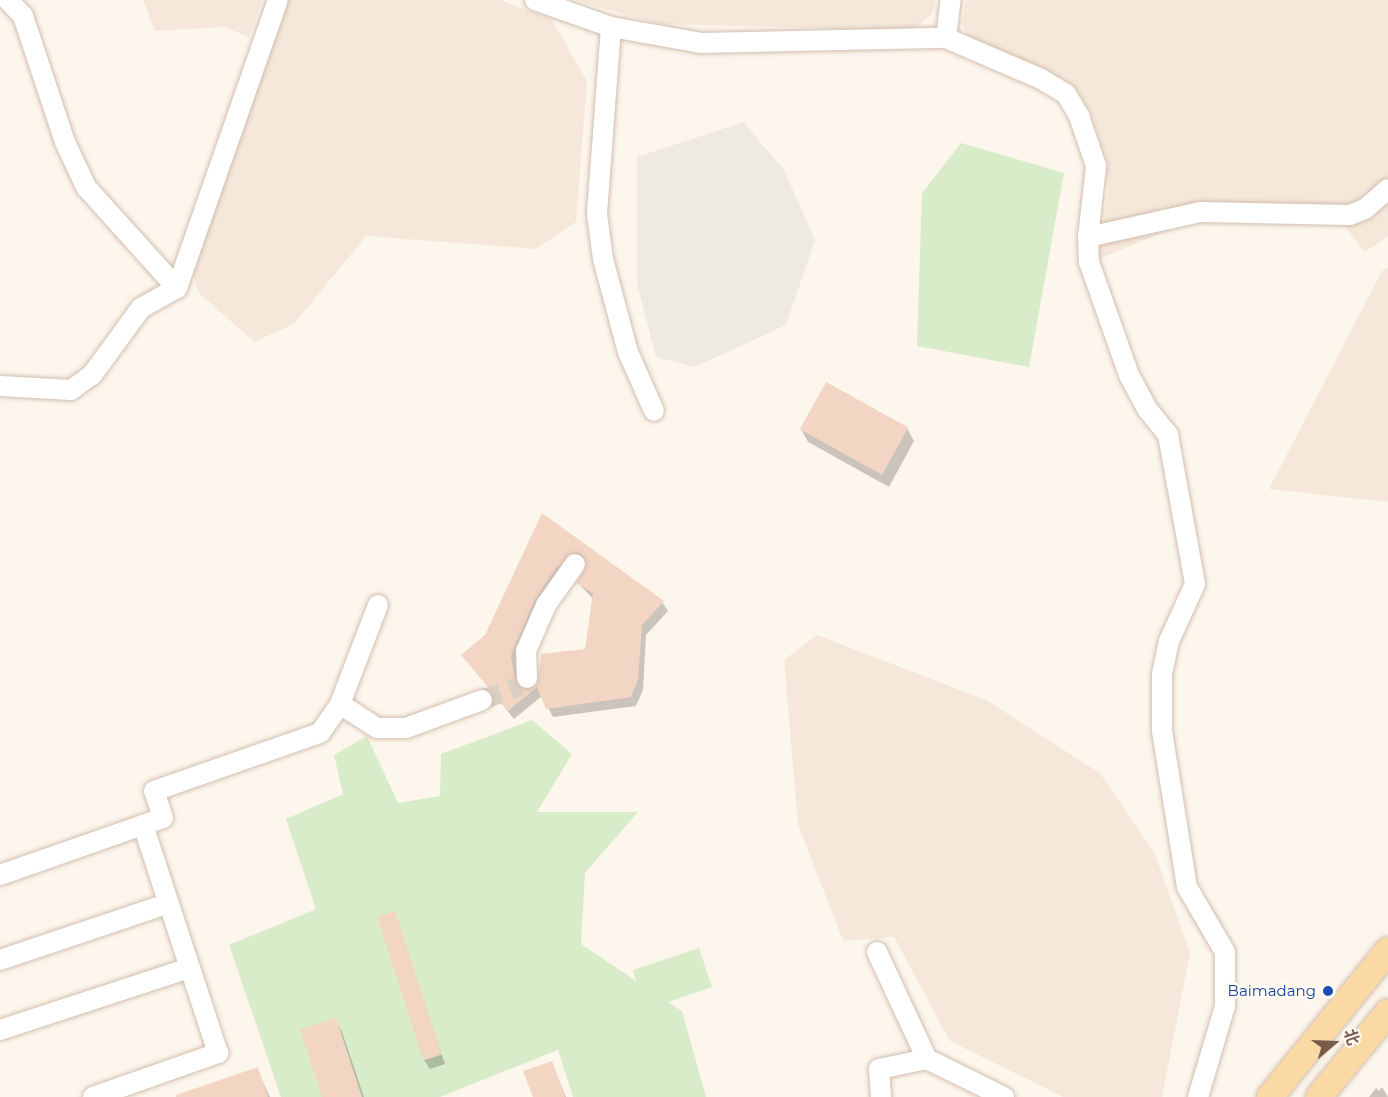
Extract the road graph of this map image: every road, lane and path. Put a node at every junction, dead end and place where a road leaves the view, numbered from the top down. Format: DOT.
graph roads {
  1 [pos="8,0"];
  2 [pos="278,0"];
  3 [pos="535,0"];
  4 [pos="951,0"];
  5 [pos="611,27"];
  6 [pos="946,38"];
  7 [pos="1388,189"];
  8 [pos="1088,237"];
  9 [pos="177,288"];
  10 [pos="0,386"];
  11 [pos="654,411"];
  12 [pos="575,564"];
  13 [pos="378,605"];
  14 [pos="527,678"];
  15 [pos="482,700"];
  16 [pos="340,704"];
  17 [pos="143,825"];
  18 [pos="0,875"];
  19 [pos="169,903"];
  20 [pos="1388,951"];
  21 [pos="877,952"];
  22 [pos="0,960"];
  23 [pos="190,968"];
  24 [pos="1388,1011"];
  25 [pos="0,1030"];
  26 [pos="927,1059"];
  27 [pos="93,1097"];
  28 [pos="880,1097"];
  29 [pos="1004,1097"];
  30 [pos="1198,1097"];
  31 [pos="1270,1097"];
  32 [pos="1319,1097"];
  1 -- 9 [label="street"];
  2 -- 9 [label="street"];
  3 -- 5 [label="street"];
  4 -- 6 [label="street"];
  5 -- 6 [label="street"];
  5 -- 11 [label="street"];
  6 -- 8 [label="street"];
  7 -- 8 [label="street"];
  8 -- 30 [label="street"];
  9 -- 10 [label="street"];
  12 -- 14 [label="street"];
  13 -- 16 [label="street"];
  15 -- 16 [label="street"];
  16 -- 17 [label="street"];
  17 -- 18 [label="street"];
  17 -- 19 [label="street"];
  19 -- 22 [label="street"];
  19 -- 23 [label="street"];
  20 -- 31 [label="main road"];
  21 -- 26 [label="street"];
  23 -- 25 [label="street"];
  23 -- 27 [label="street"];
  24 -- 32 [label="main road"];
  26 -- 28 [label="street"];
  26 -- 29 [label="street"];
}
